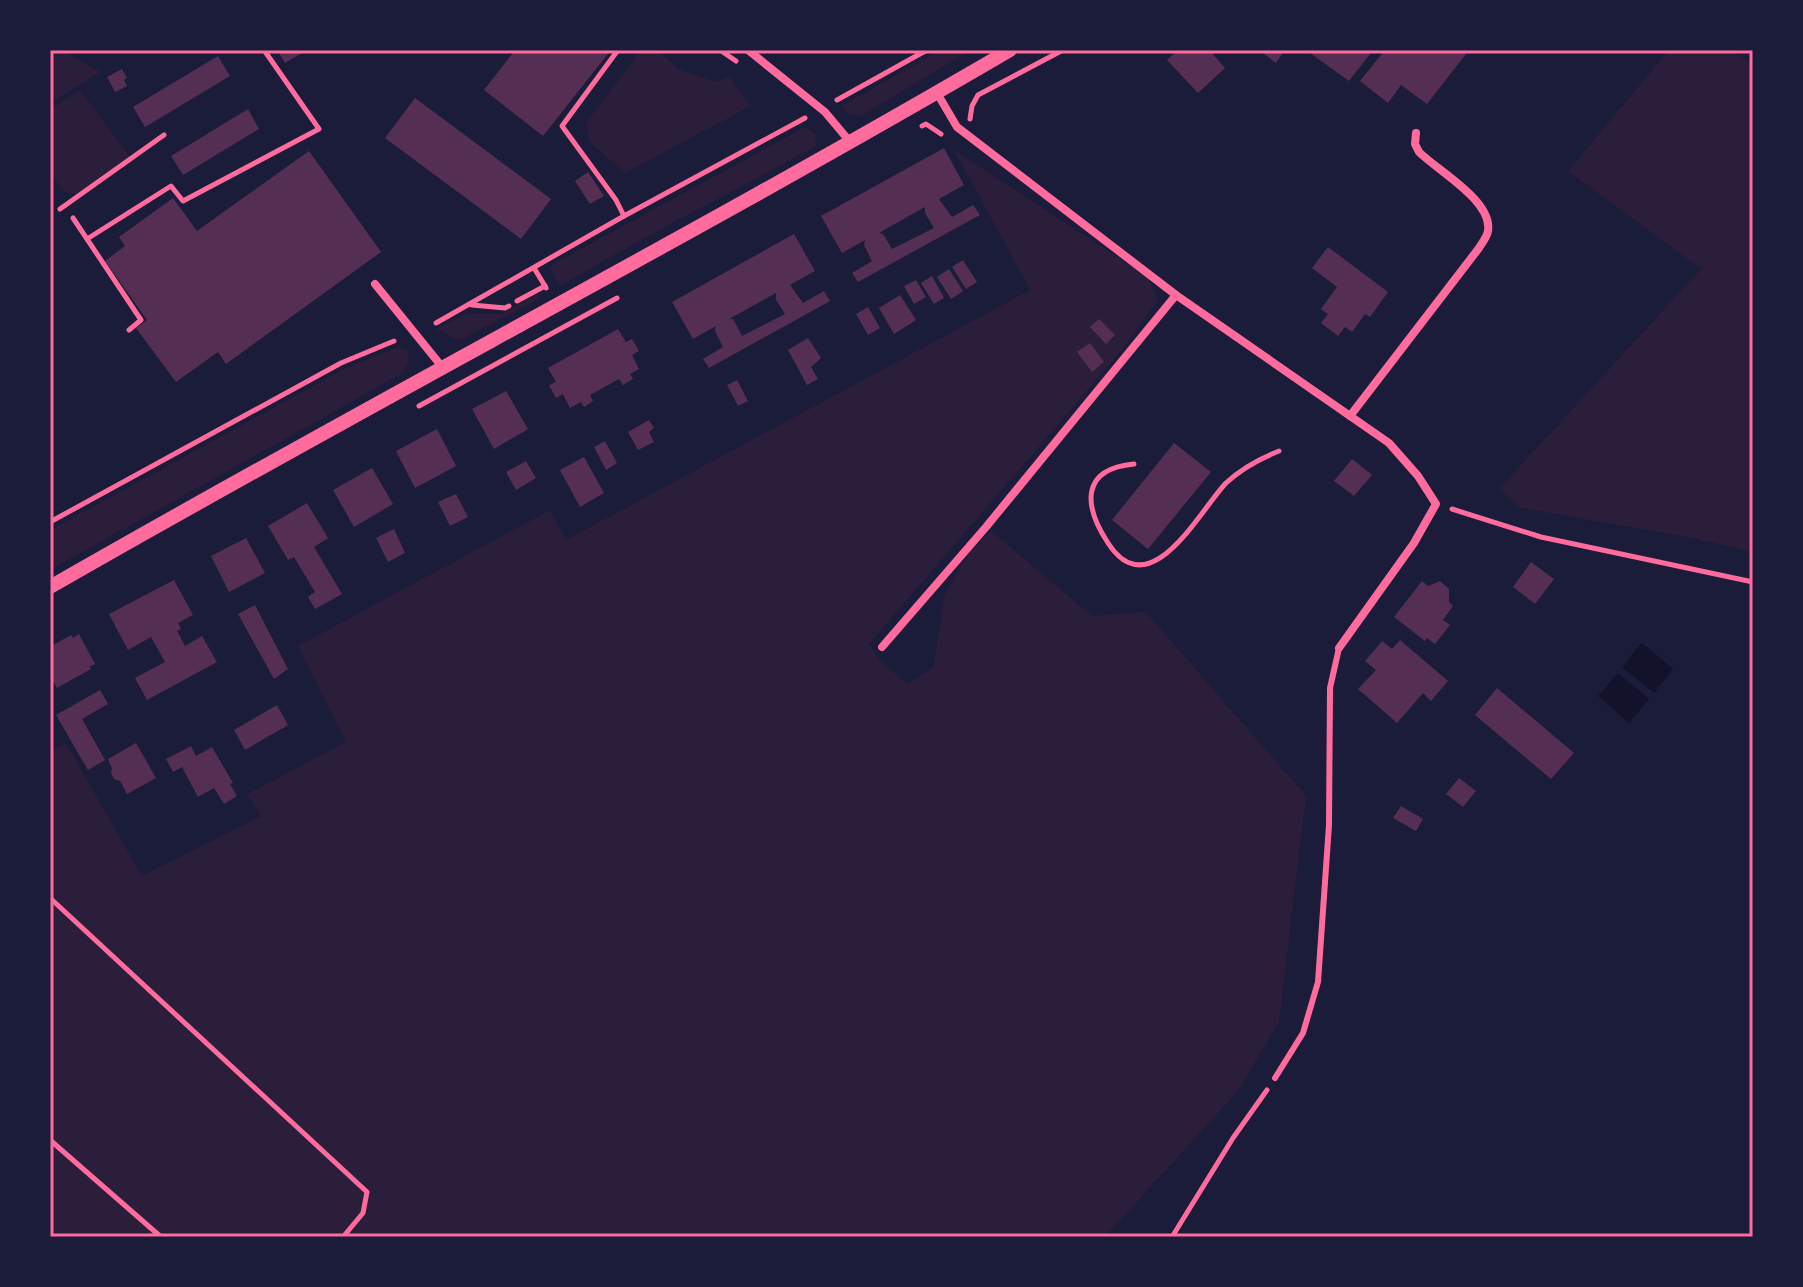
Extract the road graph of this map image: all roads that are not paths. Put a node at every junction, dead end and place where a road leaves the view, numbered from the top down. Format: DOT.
graph roads {
  1 [pos="748,50"];
  2 [pos="1010,50"];
  3 [pos="937,93"];
  4 [pos="1416,133"];
  5 [pos="852,143"];
  6 [pos="375,284"];
  7 [pos="1176,295"];
  8 [pos="443,368"];
  9 [pos="1350,416"];
  10 [pos="50,587"];
  11 [pos="882,647"];
  12 [pos="1339,648"];
  13 [pos="1275,1078"];
  1 -- 5 [label="street"];
  2 -- 3 [label="street"];
  3 -- 5 [label="street"];
  3 -- 7 [label="street"];
  4 -- 9 [label="street"];
  5 -- 8 [label="street"];
  6 -- 8 [label="street"];
  7 -- 9 [label="street"];
  7 -- 11 [label="street"];
  8 -- 10 [label="street"];
  9 -- 12 [label="street"];
  12 -- 13 [label="lane"];
}
